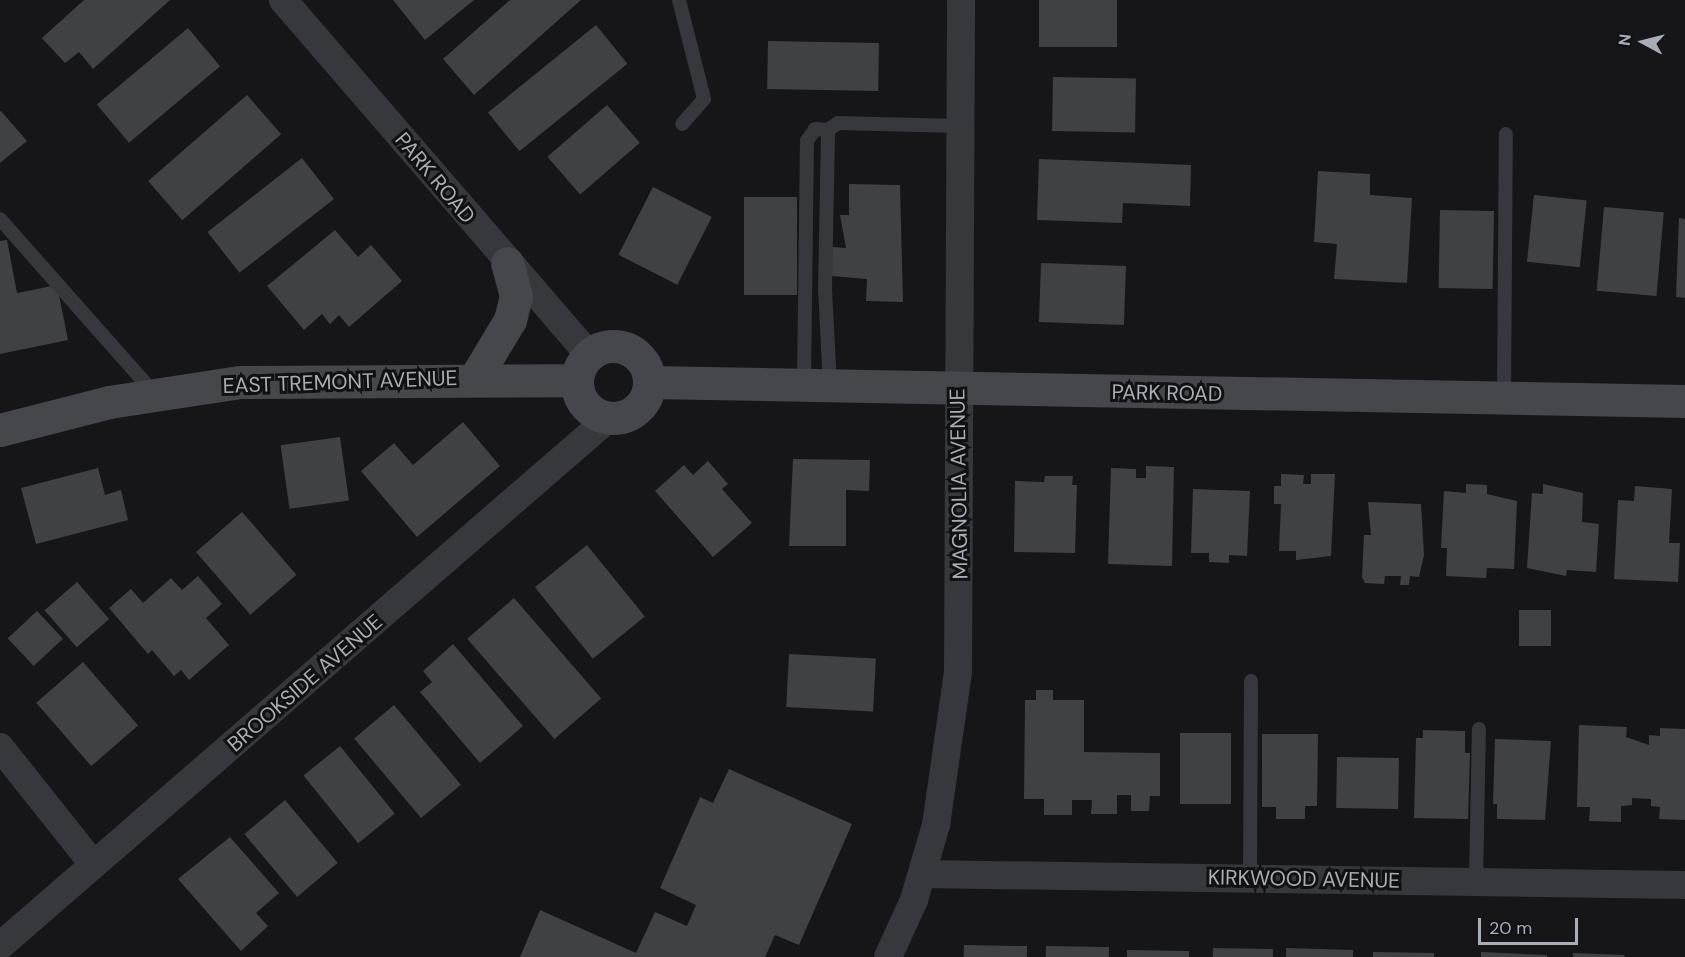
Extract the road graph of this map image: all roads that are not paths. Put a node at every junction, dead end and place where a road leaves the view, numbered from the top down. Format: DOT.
graph roads {
  1 [pos="283,0"];
  2 [pos="679,0"];
  3 [pos="961,0"];
  4 [pos="682,124"];
  5 [pos="959,126"];
  6 [pos="828,130"];
  7 [pos="1506,134"];
  8 [pos="0,219"];
  9 [pos="507,263"];
  10 [pos="583,367"];
  11 [pos="476,378"];
  12 [pos="650,382"];
  13 [pos="817,387"];
  14 [pos="959,390"];
  15 [pos="155,395"];
  16 [pos="1504,398"];
  17 [pos="1685,400"];
  18 [pos="609,418"];
  19 [pos="0,430"];
  20 [pos="1251,681"];
  21 [pos="1479,729"];
  22 [pos="0,747"];
  23 [pos="93,864"];
  24 [pos="922,874"];
  25 [pos="1250,879"];
  26 [pos="1476,882"];
  27 [pos="1685,885"];
  28 [pos="0,946"];
  29 [pos="888,957"];
  1 -- 9 [label="street, PARK ROAD"];
  2 -- 4 [label="lane"];
  3 -- 5 [label="street, MAGNOLIA AVENUE"];
  5 -- 6 [label="lane"];
  5 -- 14 [label="street, MAGNOLIA AVENUE"];
  6 -- 13 [label="lane"];
  6 -- 13 [label="lane"];
  7 -- 16 [label="lane"];
  8 -- 15 [label="lane"];
  9 -- 10 [label="street, PARK ROAD"];
  9 -- 11 [label="street"];
  10 -- 11 [label="street, EAST TREMONT AVENUE"];
  10 -- 12 [label="street"];
  10 -- 18 [label="street, PARK ROAD"];
  11 -- 15 [label="street, EAST TREMONT AVENUE"];
  12 -- 13 [label="street, PARK ROAD"];
  12 -- 18 [label="street"];
  13 -- 14 [label="street, PARK ROAD"];
  14 -- 16 [label="street, PARK ROAD"];
  14 -- 24 [label="street, MAGNOLIA AVENUE"];
  15 -- 19 [label="street, EAST TREMONT AVENUE"];
  16 -- 17 [label="street, PARK ROAD"];
  18 -- 23 [label="street, BROOKSIDE AVENUE"];
  20 -- 25 [label="lane"];
  21 -- 26 [label="lane"];
  22 -- 23 [label="street"];
  23 -- 28 [label="street, BROOKSIDE AVENUE"];
  24 -- 25 [label="street, KIRKWOOD AVENUE"];
  24 -- 29 [label="street, MAGNOLIA AVENUE"];
  25 -- 26 [label="street, KIRKWOOD AVENUE"];
  26 -- 27 [label="street, KIRKWOOD AVENUE"];
}
